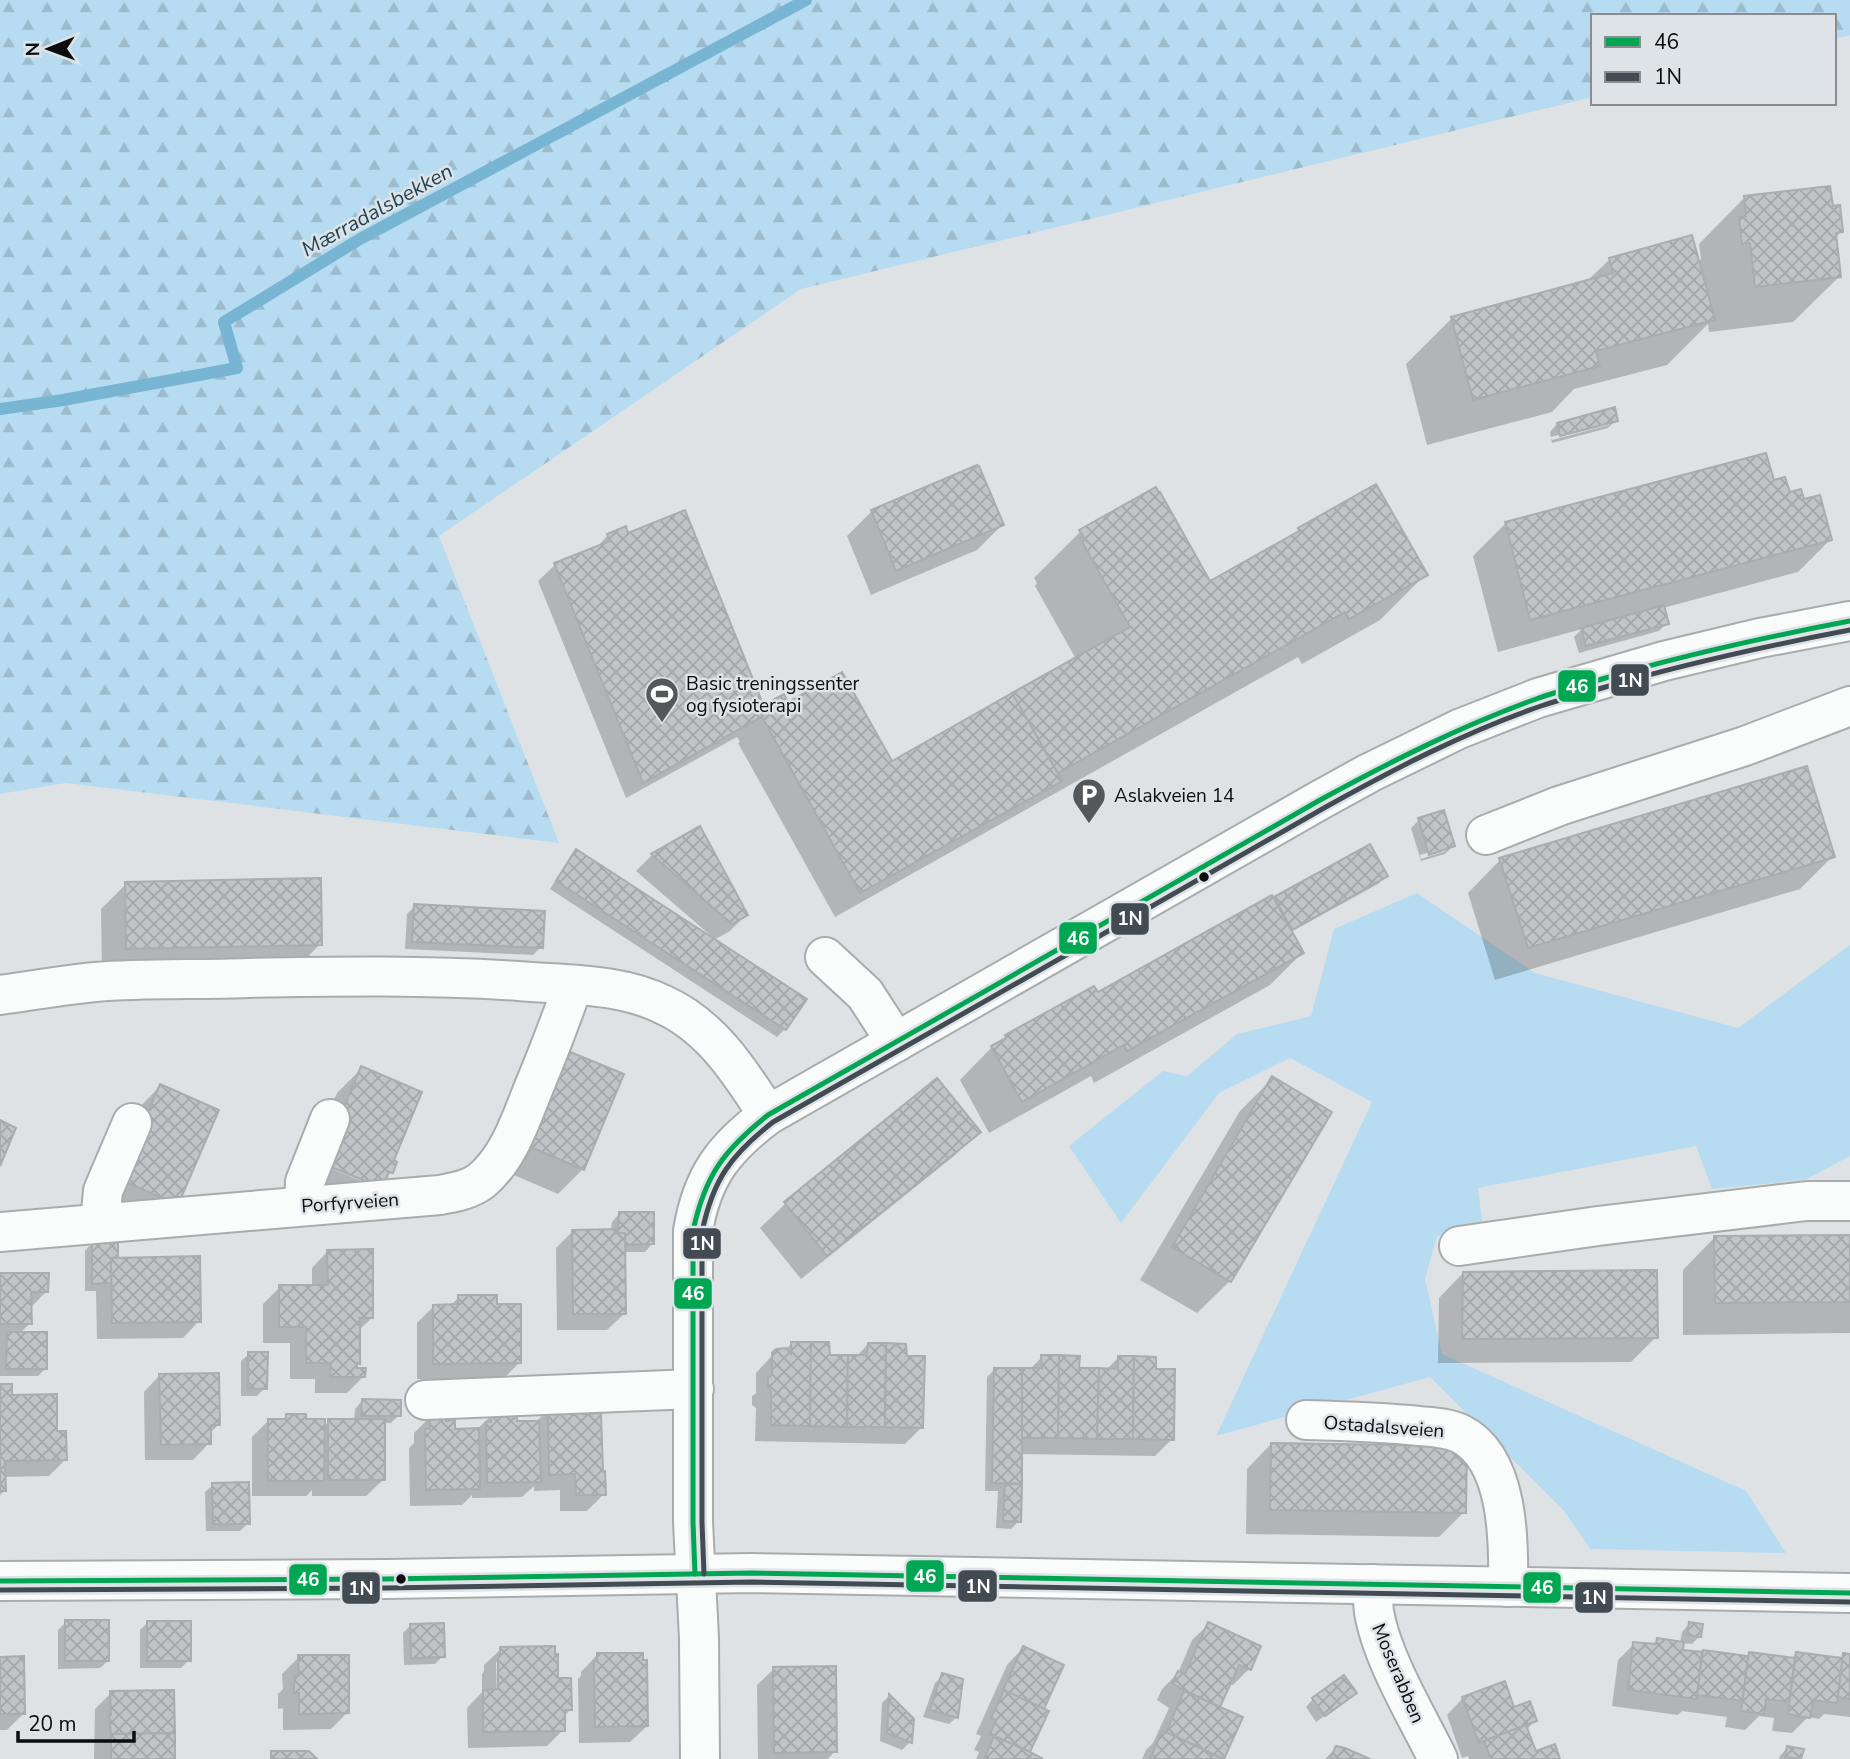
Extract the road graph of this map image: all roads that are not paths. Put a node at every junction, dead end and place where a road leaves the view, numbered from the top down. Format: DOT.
graph roads {
  1 [pos="1850,621"];
  2 [pos="1850,706"];
  3 [pos="1486,835"];
  4 [pos="825,957"];
  5 [pos="573,985"];
  6 [pos="0,995"];
  7 [pos="896,1042"];
  8 [pos="768,1115"];
  9 [pos="330,1119"];
  10 [pos="132,1123"];
  11 [pos="1850,1201"];
  12 [pos="304,1206"];
  13 [pos="100,1223"];
  14 [pos="0,1232"];
  15 [pos="1459,1246"];
  16 [pos="694,1389"];
  17 [pos="425,1400"];
  18 [pos="1306,1420"];
  19 [pos="695,1574"];
  20 [pos="0,1581"];
  21 [pos="1372,1584"];
  22 [pos="1508,1587"];
  23 [pos="1850,1593"];
  24 [pos="700,1759"];
  25 [pos="1438,1759"];
  1 -- 7 [label="street"];
  2 -- 3 [label="street"];
  4 -- 7 [label="street"];
  5 -- 6 [label="street"];
  5 -- 8 [label="street"];
  5 -- 12 [label="street, Porfyrveien"];
  7 -- 8 [label="street"];
  8 -- 16 [label="street"];
  9 -- 12 [label="street"];
  10 -- 13 [label="street"];
  11 -- 15 [label="street"];
  12 -- 13 [label="street, Porfyrveien"];
  13 -- 14 [label="street, Porfyrveien"];
  16 -- 17 [label="street"];
  16 -- 19 [label="street"];
  18 -- 22 [label="street, Ostadalsveien"];
  19 -- 20 [label="street"];
  19 -- 21 [label="street"];
  19 -- 24 [label="street"];
  21 -- 22 [label="street"];
  21 -- 25 [label="street, Moserabben"];
  22 -- 23 [label="street"];
}
